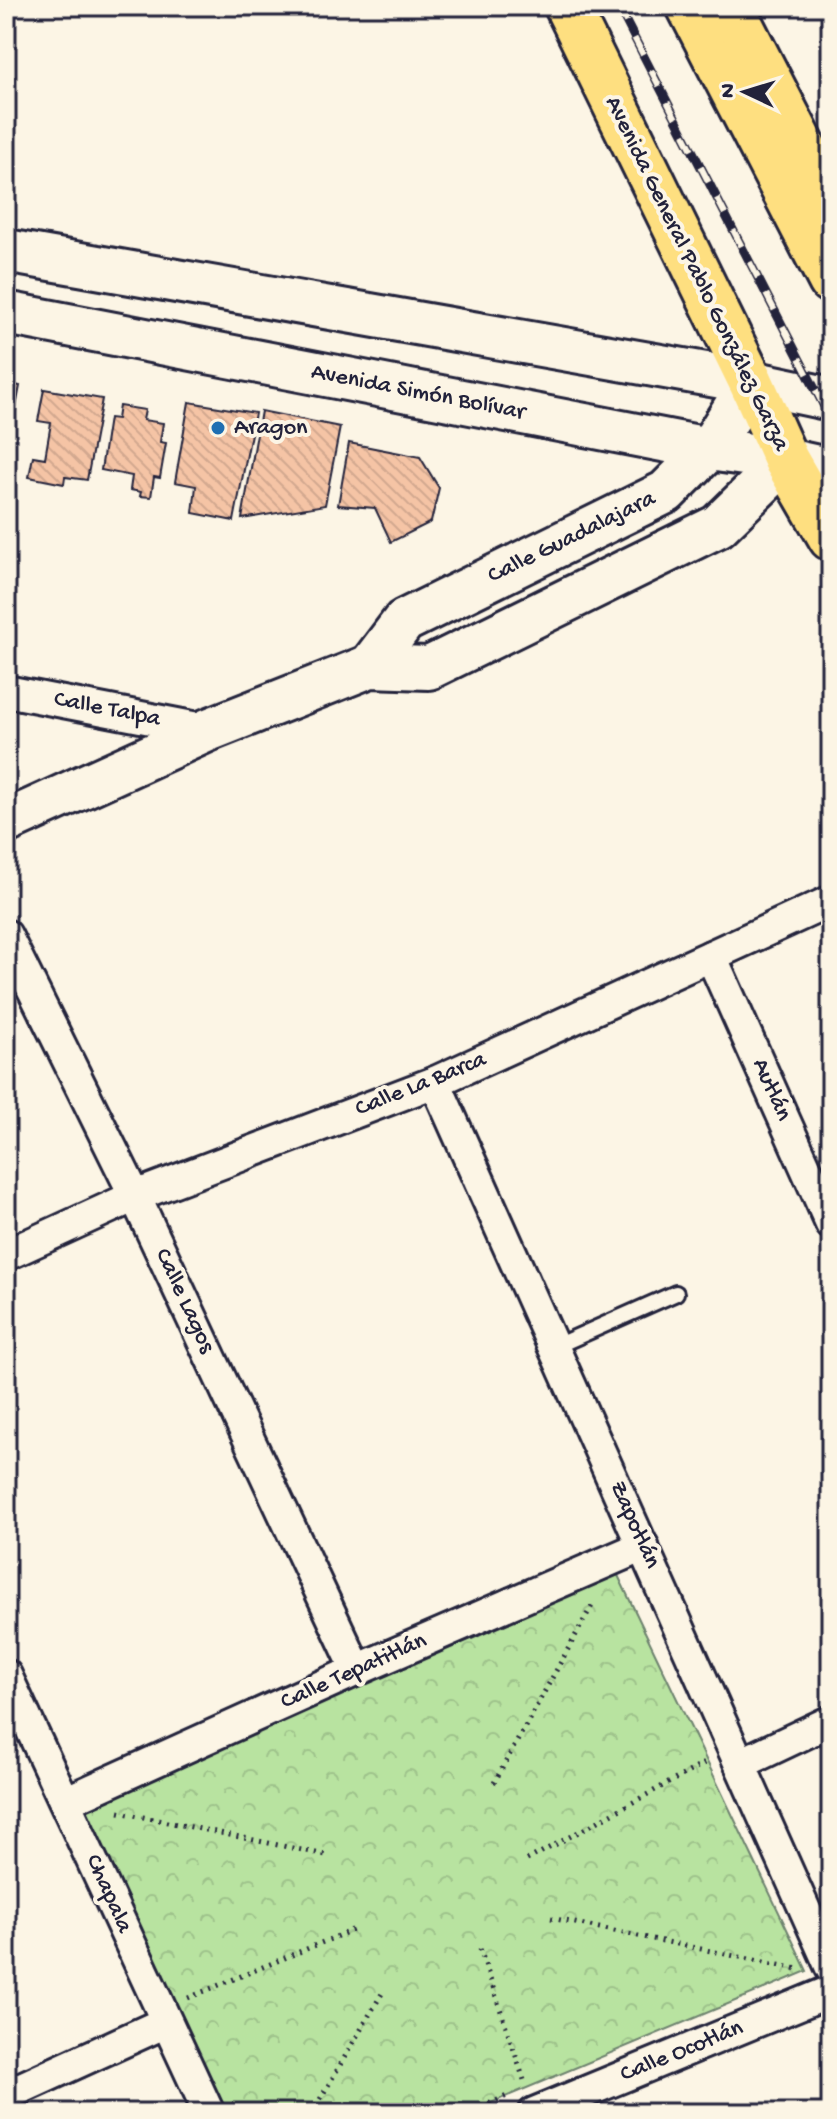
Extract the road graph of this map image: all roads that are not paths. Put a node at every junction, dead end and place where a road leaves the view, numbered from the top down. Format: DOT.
graph roads {
  1 [pos="567,6"];
  2 [pos="689,6"];
  3 [pos="731,6"];
  4 [pos="827,185"];
  5 [pos="6,251"];
  6 [pos="831,281"];
  7 [pos="6,313"];
  8 [pos="751,382"];
  9 [pos="831,399"];
  10 [pos="709,449"];
  11 [pos="786,460"];
  12 [pos="831,470"];
  13 [pos="831,538"];
  14 [pos="370,666"];
  15 [pos="6,691"];
  16 [pos="208,730"];
  17 [pos="6,822"];
  18 [pos="831,901"];
  19 [pos="6,935"];
  20 [pos="711,956"];
  21 [pos="435,1082"];
  22 [pos="135,1196"];
  23 [pos="831,1224"];
  24 [pos="6,1255"];
  25 [pos="676,1293"];
  26 [pos="554,1347"];
  27 [pos="643,1546"];
  28 [pos="357,1670"];
  29 [pos="6,1675"];
  30 [pos="831,1721"];
  31 [pos="727,1770"];
  32 [pos="67,1801"];
  33 [pos="831,1968"];
  34 [pos="831,1991"];
  35 [pos="170,2013"];
  36 [pos="6,2095"];
  37 [pos="535,2106"];
  38 [pos="209,2113"];
  1 -- 8 [label="main road, Avenida General Pablo González Garza"];
  2 -- 6 [label="main road"];
  3 -- 4 [label="main road"];
  5 -- 8 [label="main road"];
  7 -- 10 [label="main road, Avenida Simón Bolívar"];
  8 -- 9 [label="main road"];
  8 -- 10 [label="main road, Calle Guadalajara"];
  8 -- 11 [label="main road, Avenida General Pablo González Garza"];
  10 -- 11 [label="main road, Avenida Simón Bolívar"];
  10 -- 14 [label="main road, Calle Guadalajara"];
  11 -- 12 [label="main road, Avenida Simón Bolívar"];
  11 -- 13 [label="main road, Avenida General Pablo González Garza"];
  11 -- 14 [label="main road"];
  14 -- 16 [label="main road"];
  15 -- 16 [label="street, Calle Talpa"];
  16 -- 17 [label="main road"];
  18 -- 20 [label="street, Calle La Barca"];
  19 -- 22 [label="street, Calle Lagos"];
  20 -- 21 [label="street, Calle La Barca"];
  20 -- 23 [label="street, Autlán"];
  21 -- 22 [label="street, Calle La Barca"];
  21 -- 26 [label="street, Zapotlán"];
  22 -- 24 [label="street, Calle La Barca"];
  22 -- 28 [label="street, Calle Lagos"];
  25 -- 26 [label="lane"];
  26 -- 27 [label="street, Zapotlán"];
  27 -- 28 [label="street, Calle Tepatitlán"];
  27 -- 31 [label="street, Zapotlán"];
  28 -- 32 [label="street, Calle Tepatitlán"];
  29 -- 32 [label="street, Chapala"];
  30 -- 31 [label="street"];
  31 -- 33 [label="street, Zapotlán"];
  32 -- 35 [label="street, Chapala"];
  34 -- 37 [label="street, Calle Ocotlán"];
  35 -- 36 [label="street"];
  35 -- 38 [label="street, Chapala"];
}
